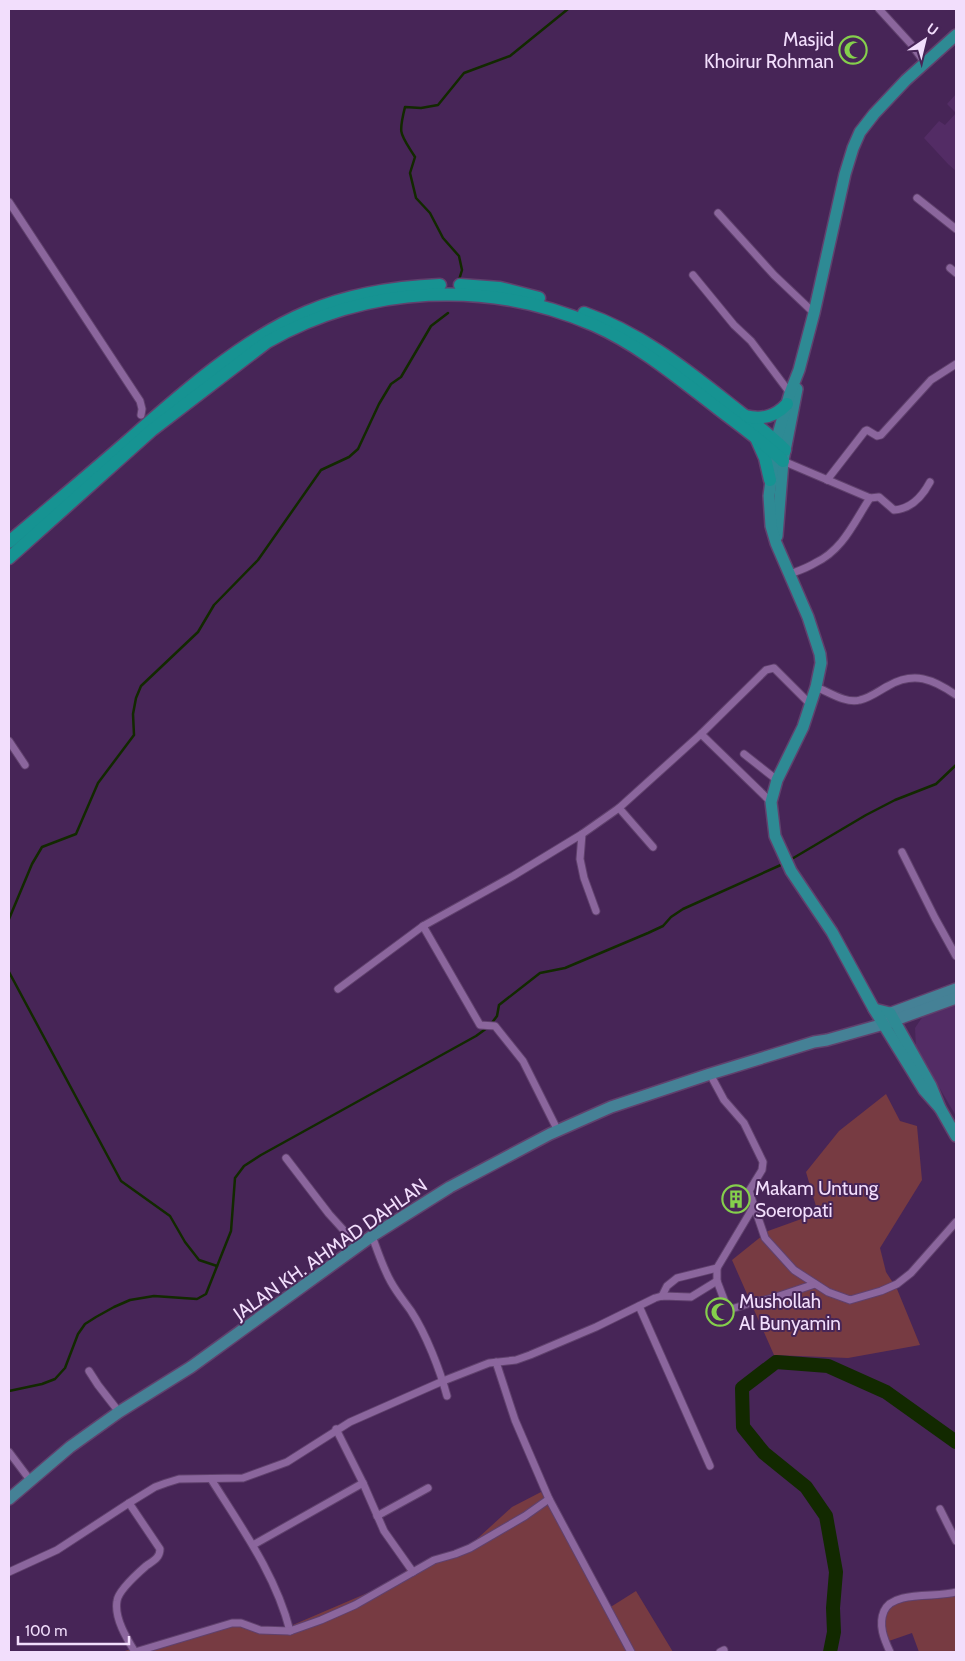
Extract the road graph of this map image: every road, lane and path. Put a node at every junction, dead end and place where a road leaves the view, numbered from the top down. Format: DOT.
graph roads {
  1 [pos="879,9"];
  2 [pos="956,34"];
  3 [pos="925,63"];
  4 [pos="917,198"];
  5 [pos="9,202"];
  6 [pos="718,213"];
  7 [pos="956,229"];
  8 [pos="693,275"];
  9 [pos="814,313"];
  10 [pos="956,364"];
  11 [pos="799,370"];
  12 [pos="788,398"];
  13 [pos="141,415"];
  14 [pos="745,416"];
  15 [pos="755,437"];
  16 [pos="780,451"];
  17 [pos="770,480"];
  18 [pos="827,480"];
  19 [pos="930,482"];
  20 [pos="870,498"];
  21 [pos="9,542"];
  22 [pos="776,543"];
  23 [pos="9,558"];
  24 [pos="790,574"];
  25 [pos="816,687"];
  26 [pos="956,694"];
  27 [pos="811,705"];
  28 [pos="700,734"];
  29 [pos="9,741"];
  30 [pos="744,754"];
  31 [pos="25,765"];
  32 [pos="777,780"];
  33 [pos="771,802"];
  34 [pos="619,808"];
  35 [pos="582,834"];
  36 [pos="653,847"];
  37 [pos="902,852"];
  38 [pos="596,911"];
  39 [pos="423,926"];
  40 [pos="956,956"];
  41 [pos="338,989"];
  42 [pos="956,989"];
  43 [pos="956,998"];
  44 [pos="884,1017"];
  45 [pos="710,1074"];
  46 [pos="558,1130"];
  47 [pos="956,1136"];
  48 [pos="286,1158"];
  49 [pos="754,1206"];
  50 [pos="956,1222"];
  51 [pos="372,1236"];
  52 [pos="358,1246"];
  53 [pos="717,1268"];
  54 [pos="716,1281"];
  55 [pos="815,1284"];
  56 [pos="662,1296"];
  57 [pos="639,1306"];
  58 [pos="496,1362"];
  59 [pos="89,1371"];
  60 [pos="443,1380"];
  61 [pos="447,1396"];
  62 [pos="119,1412"];
  63 [pos="336,1429"];
  64 [pos="9,1452"];
  65 [pos="710,1466"];
  66 [pos="30,1480"];
  67 [pos="211,1480"];
  68 [pos="363,1483"];
  69 [pos="428,1488"];
  70 [pos="549,1498"];
  71 [pos="9,1499"];
  72 [pos="129,1503"];
  73 [pos="940,1509"];
  74 [pos="377,1516"];
  75 [pos="956,1541"];
  76 [pos="253,1545"];
  77 [pos="9,1572"];
  78 [pos="413,1572"];
  79 [pos="956,1592"];
  80 [pos="290,1631"];
  81 [pos="135,1652"];
  82 [pos="630,1652"];
  83 [pos="890,1652"];
  1 -- 3 [label="street"];
  2 -- 3 [label="highway"];
  3 -- 9 [label="highway"];
  4 -- 7 [label="street"];
  5 -- 13 [label="street"];
  6 -- 9 [label="street"];
  8 -- 12 [label="street"];
  9 -- 11 [label="highway"];
  10 -- 18 [label="street"];
  11 -- 12 [label="highway"];
  11 -- 16 [label="highway"];
  12 -- 14 [label="highway"];
  12 -- 16 [label="highway"];
  14 -- 16 [label="highway"];
  14 -- 21 [label="highway"];
  15 -- 16 [label="highway"];
  15 -- 17 [label="highway"];
  15 -- 23 [label="highway"];
  16 -- 17 [label="highway"];
  16 -- 18 [label="street"];
  16 -- 22 [label="highway"];
  17 -- 22 [label="highway"];
  18 -- 20 [label="street"];
  19 -- 20 [label="street"];
  20 -- 24 [label="street"];
  22 -- 24 [label="highway"];
  24 -- 25 [label="highway"];
  25 -- 26 [label="street"];
  25 -- 27 [label="highway"];
  27 -- 28 [label="street"];
  27 -- 32 [label="highway"];
  28 -- 33 [label="street"];
  28 -- 34 [label="street"];
  29 -- 31 [label="street"];
  30 -- 32 [label="street"];
  32 -- 33 [label="highway"];
  33 -- 44 [label="highway"];
  34 -- 35 [label="street"];
  34 -- 36 [label="street"];
  35 -- 38 [label="street"];
  35 -- 39 [label="street"];
  37 -- 40 [label="street"];
  39 -- 41 [label="street"];
  39 -- 46 [label="street"];
  42 -- 44 [label="main road"];
  43 -- 44 [label="main road"];
  44 -- 45 [label="main road, JALAN KH. AHMAD DAHLAN"];
  44 -- 47 [label="highway"];
  45 -- 46 [label="main road, JALAN KH. AHMAD DAHLAN"];
  45 -- 49 [label="street"];
  46 -- 51 [label="main road, JALAN KH. AHMAD DAHLAN"];
  48 -- 52 [label="street"];
  49 -- 53 [label="street"];
  49 -- 55 [label="street"];
  50 -- 55 [label="street"];
  51 -- 52 [label="main road, JALAN KH. AHMAD DAHLAN"];
  51 -- 60 [label="street"];
  52 -- 62 [label="main road, JALAN KH. AHMAD DAHLAN"];
  53 -- 54 [label="street"];
  53 -- 56 [label="street"];
  54 -- 55 [label="street"];
  54 -- 56 [label="street"];
  56 -- 57 [label="street"];
  57 -- 58 [label="street"];
  57 -- 65 [label="street"];
  58 -- 60 [label="street"];
  58 -- 70 [label="street"];
  59 -- 62 [label="street"];
  60 -- 61 [label="street"];
  60 -- 63 [label="street"];
  62 -- 66 [label="main road, JALAN KH. AHMAD DAHLAN"];
  63 -- 67 [label="street"];
  63 -- 68 [label="street"];
  64 -- 66 [label="street"];
  66 -- 71 [label="main road, JALAN KH. AHMAD DAHLAN"];
  67 -- 72 [label="street"];
  67 -- 76 [label="street"];
  68 -- 74 [label="street"];
  68 -- 76 [label="street"];
  69 -- 74 [label="street"];
  70 -- 78 [label="street"];
  70 -- 82 [label="street"];
  72 -- 77 [label="street"];
  72 -- 81 [label="street"];
  73 -- 75 [label="street"];
  74 -- 78 [label="street"];
  76 -- 80 [label="street"];
  78 -- 80 [label="street"];
  79 -- 83 [label="street"];
  80 -- 81 [label="street"];
}
